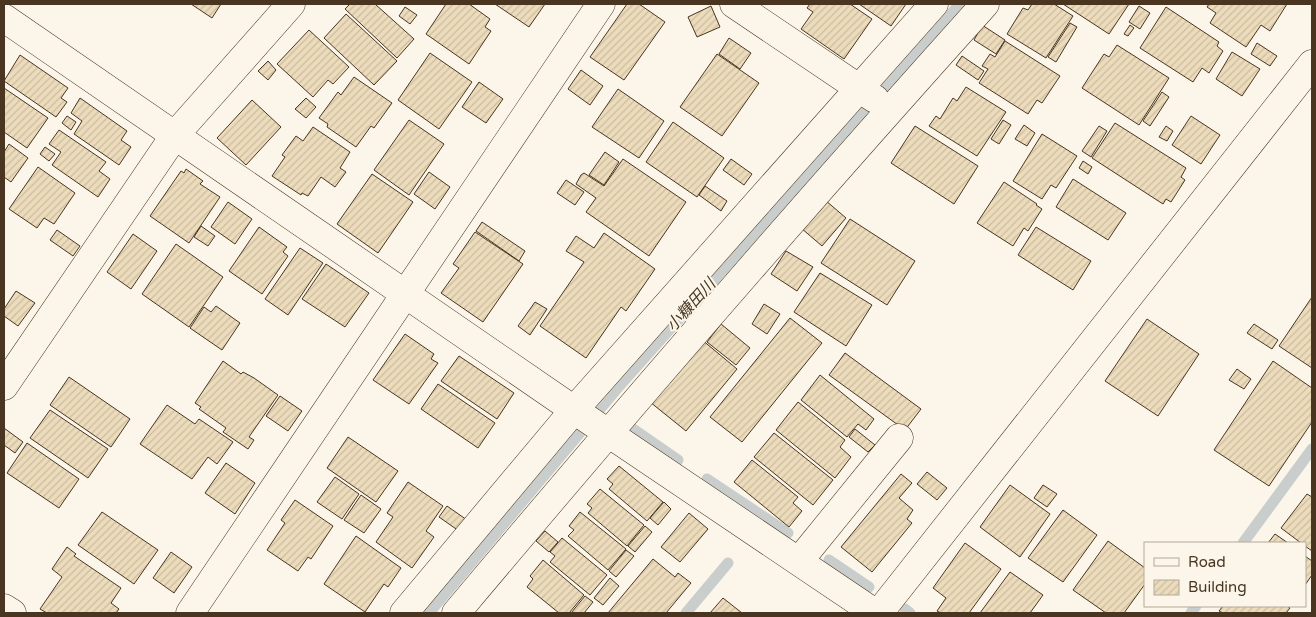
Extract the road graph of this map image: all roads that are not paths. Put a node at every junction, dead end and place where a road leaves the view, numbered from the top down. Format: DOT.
graph roads {
  1 [pos="14,4"];
  2 [pos="291,4"];
  3 [pos="601,4"];
  4 [pos="734,4"];
  5 [pos="934,4"];
  6 [pos="986,4"];
  7 [pos="4,18"];
  8 [pos="1312,64"];
  9 [pos="874,99"];
  10 [pos="175,136"];
  11 [pos="406,294"];
  12 [pos="4,386"];
  13 [pos="590,420"];
  14 [pos="900,438"];
  15 [pos="799,561"];
  16 [pos="4,608"];
  17 [pos="12,613"];
  18 [pos="190,613"];
  19 [pos="404,613"];
  20 [pos="456,613"];
  21 [pos="877,613"];
  1 -- 7 [label="street"];
  2 -- 10 [label="street"];
  3 -- 11 [label="street"];
  4 -- 9 [label="street"];
  5 -- 9 [label="street"];
  6 -- 9 [label="street"];
  7 -- 10 [label="street"];
  8 -- 21 [label="street"];
  9 -- 13 [label="street"];
  9 -- 13 [label="street"];
  10 -- 11 [label="street"];
  10 -- 12 [label="street"];
  11 -- 13 [label="street"];
  11 -- 18 [label="street"];
  13 -- 15 [label="street"];
  13 -- 19 [label="street"];
  13 -- 20 [label="street"];
  14 -- 15 [label="street"];
  15 -- 21 [label="street"];
  16 -- 17 [label="street"];
}
